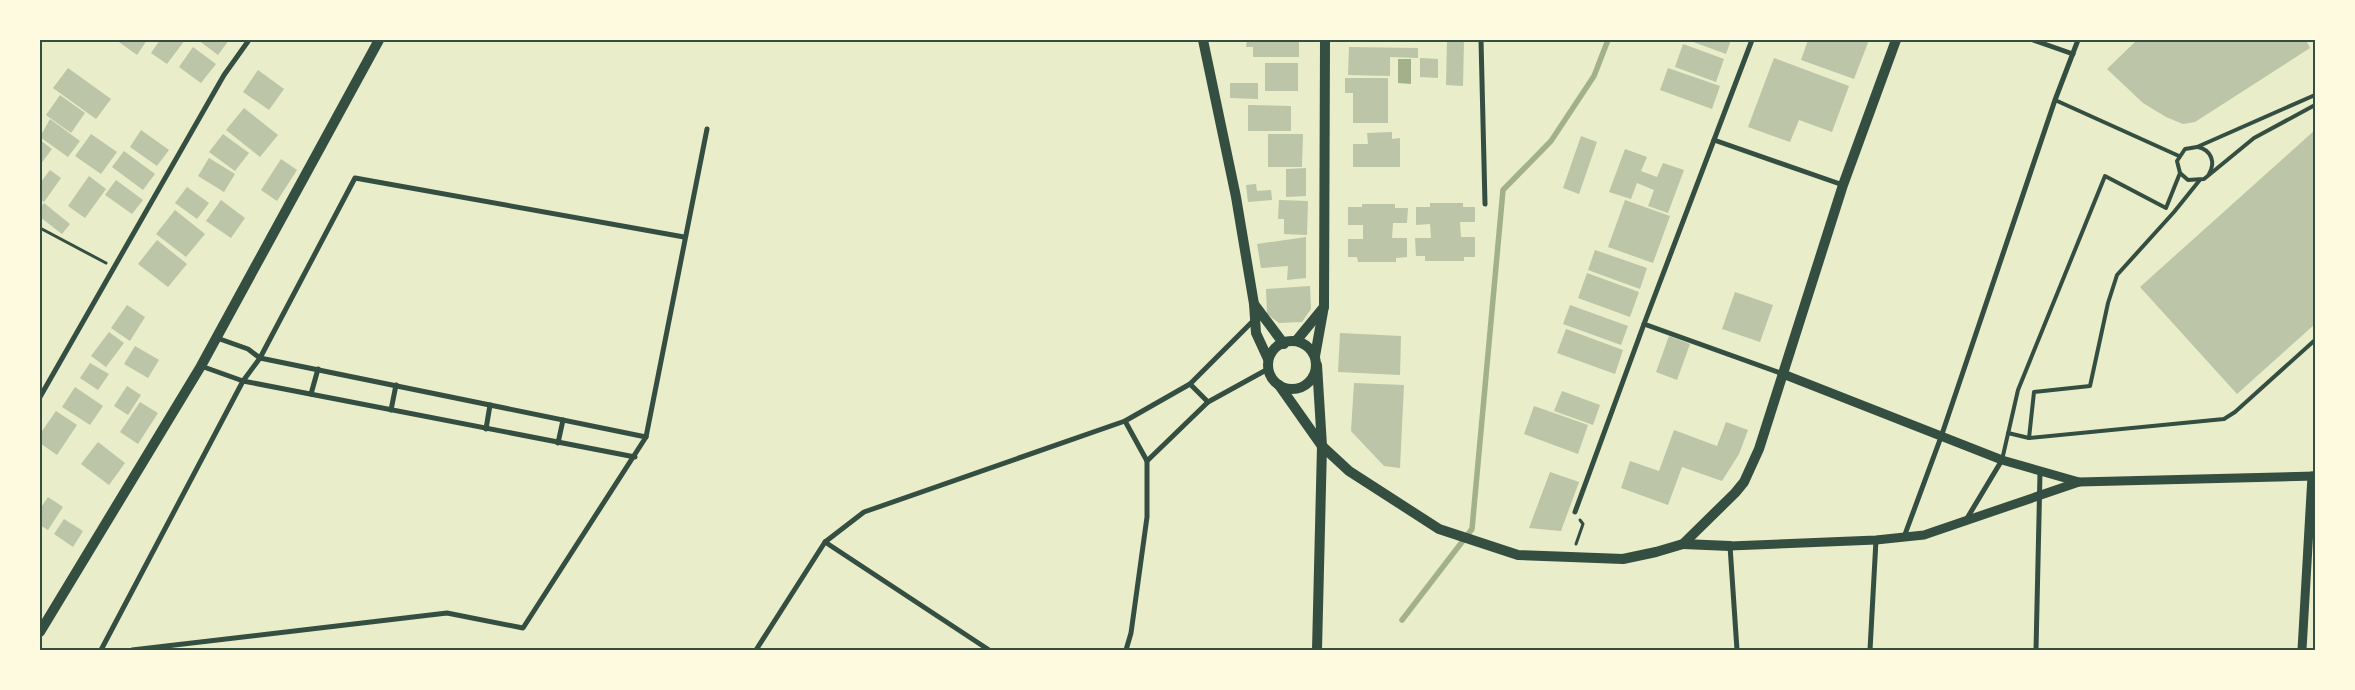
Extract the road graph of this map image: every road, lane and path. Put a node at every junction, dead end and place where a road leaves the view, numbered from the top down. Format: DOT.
graph roads {
  1 [pos="249,40"];
  2 [pos="379,40"];
  3 [pos="1203,40"];
  4 [pos="1325,40"];
  5 [pos="1481,40"];
  6 [pos="1752,40"];
  7 [pos="1896,40"];
  8 [pos="2033,40"];
  9 [pos="2078,40"];
  10 [pos="2073,54"];
  11 [pos="2315,95"];
  12 [pos="2055,100"];
  13 [pos="2315,105"];
  14 [pos="707,128"];
  15 [pos="1714,140"];
  16 [pos="2197,147"];
  17 [pos="2179,156"];
  18 [pos="2180,173"];
  19 [pos="2208,176"];
  20 [pos="2199,181"];
  21 [pos="1843,185"];
  22 [pos="1485,204"];
  23 [pos="40,228"];
  24 [pos="684,237"];
  25 [pos="114,267"];
  26 [pos="1324,306"];
  27 [pos="1258,316"];
  28 [pos="1644,324"];
  29 [pos="216,338"];
  30 [pos="2315,340"];
  31 [pos="1296,341"];
  32 [pos="1284,344"];
  33 [pos="260,358"];
  34 [pos="1316,360"];
  35 [pos="1268,364"];
  36 [pos="201,366"];
  37 [pos="318,369"];
  38 [pos="1782,374"];
  39 [pos="243,381"];
  40 [pos="1190,384"];
  41 [pos="396,385"];
  42 [pos="1279,385"];
  43 [pos="311,394"];
  44 [pos="40,397"];
  45 [pos="1208,402"];
  46 [pos="490,405"];
  47 [pos="391,410"];
  48 [pos="563,420"];
  49 [pos="1125,420"];
  50 [pos="486,429"];
  51 [pos="2008,433"];
  52 [pos="646,437"];
  53 [pos="1941,437"];
  54 [pos="2029,438"];
  55 [pos="558,442"];
  56 [pos="1322,446"];
  57 [pos="635,457"];
  58 [pos="2002,460"];
  59 [pos="1147,461"];
  60 [pos="2040,473"];
  61 [pos="2314,476"];
  62 [pos="2079,482"];
  63 [pos="2040,495"];
  64 [pos="1576,512"];
  65 [pos="1964,522"];
  66 [pos="2312,534"];
  67 [pos="1903,538"];
  68 [pos="1876,540"];
  69 [pos="825,542"];
  70 [pos="1683,544"];
  71 [pos="1730,546"];
  72 [pos="1572,557"];
  73 [pos="40,632"];
  74 [pos="101,650"];
  75 [pos="132,650"];
  76 [pos="756,650"];
  77 [pos="989,650"];
  78 [pos="1126,650"];
  79 [pos="1317,650"];
  80 [pos="1737,650"];
  81 [pos="1870,650"];
  82 [pos="2036,650"];
  83 [pos="2302,650"];
  1 -- 25 [label="street"];
  2 -- 29 [label="main road"];
  3 -- 27 [label="main road"];
  4 -- 26 [label="main road"];
  5 -- 22 [label="street"];
  6 -- 15 [label="street"];
  7 -- 21 [label="main road"];
  8 -- 10 [label="street"];
  9 -- 10 [label="street"];
  10 -- 12 [label="street"];
  11 -- 16 [label="lane"];
  12 -- 17 [label="lane"];
  12 -- 53 [label="street"];
  13 -- 19 [label="lane"];
  14 -- 24 [label="street"];
  15 -- 21 [label="street"];
  15 -- 28 [label="street"];
  16 -- 17 [label="lane"];
  16 -- 19 [label="lane"];
  17 -- 18 [label="lane"];
  18 -- 20 [label="lane"];
  18 -- 51 [label="lane"];
  19 -- 20 [label="lane"];
  20 -- 54 [label="lane"];
  21 -- 38 [label="main road"];
  23 -- 25 [label="path"];
  24 -- 33 [label="street"];
  24 -- 52 [label="street"];
  25 -- 44 [label="street"];
  26 -- 31 [label="main road"];
  26 -- 34 [label="main road"];
  27 -- 32 [label="main road"];
  27 -- 35 [label="main road"];
  27 -- 40 [label="street"];
  28 -- 38 [label="street"];
  28 -- 64 [label="street"];
  29 -- 33 [label="street"];
  29 -- 36 [label="main road"];
  30 -- 54 [label="lane"];
  31 -- 32 [label="main road"];
  31 -- 34 [label="main road"];
  32 -- 35 [label="main road"];
  33 -- 37 [label="street"];
  33 -- 39 [label="street"];
  34 -- 42 [label="main road"];
  34 -- 56 [label="main road"];
  35 -- 42 [label="main road"];
  35 -- 45 [label="street"];
  36 -- 39 [label="street"];
  36 -- 73 [label="main road"];
  37 -- 41 [label="street"];
  37 -- 43 [label="street"];
  38 -- 53 [label="street"];
  38 -- 70 [label="main road"];
  39 -- 43 [label="street"];
  39 -- 74 [label="street"];
  40 -- 45 [label="street"];
  40 -- 49 [label="street"];
  41 -- 46 [label="street"];
  41 -- 47 [label="street"];
  42 -- 56 [label="main road"];
  43 -- 47 [label="street"];
  45 -- 59 [label="street"];
  46 -- 48 [label="street"];
  46 -- 50 [label="street"];
  47 -- 50 [label="street"];
  48 -- 52 [label="street"];
  48 -- 55 [label="street"];
  49 -- 59 [label="street"];
  49 -- 69 [label="street"];
  50 -- 55 [label="street"];
  51 -- 54 [label="lane"];
  51 -- 58 [label="lane"];
  52 -- 57 [label="street"];
  53 -- 58 [label="street"];
  53 -- 67 [label="street"];
  55 -- 57 [label="street"];
  56 -- 72 [label="main road"];
  56 -- 79 [label="main road"];
  57 -- 75 [label="street"];
  58 -- 60 [label="street"];
  58 -- 65 [label="street"];
  59 -- 78 [label="street"];
  60 -- 62 [label="street"];
  60 -- 63 [label="street"];
  61 -- 62 [label="street"];
  61 -- 66 [label="street"];
  62 -- 63 [label="street"];
  63 -- 65 [label="street"];
  63 -- 82 [label="street"];
  64 -- 72 [label="path"];
  65 -- 67 [label="street"];
  66 -- 83 [label="street"];
  67 -- 68 [label="street"];
  68 -- 71 [label="street"];
  68 -- 81 [label="street"];
  69 -- 76 [label="street"];
  69 -- 77 [label="street"];
  70 -- 71 [label="main road"];
  70 -- 72 [label="main road"];
  71 -- 80 [label="street"];
}
